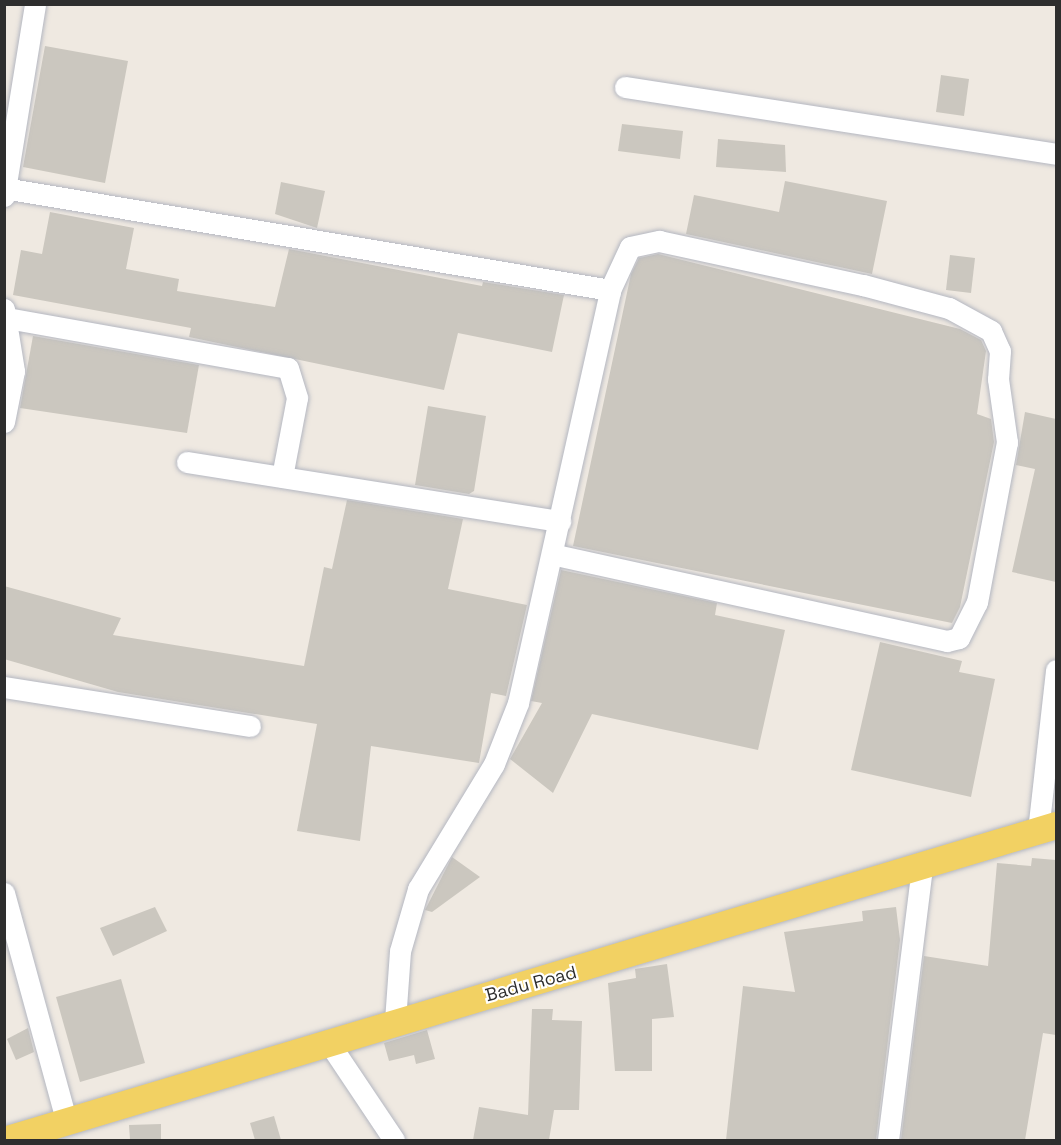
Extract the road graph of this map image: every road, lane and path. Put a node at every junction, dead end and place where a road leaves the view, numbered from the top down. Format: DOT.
graph roads {
  1 [pos="35,4"];
  2 [pos="625,87"];
  3 [pos="1056,154"];
  4 [pos="5,191"];
  5 [pos="610,290"];
  6 [pos="6,314"];
  7 [pos="4,422"];
  8 [pos="187,462"];
  9 [pos="282,477"];
  10 [pos="560,521"];
  11 [pos="552,554"];
  12 [pos="1056,670"];
  13 [pos="4,687"];
  14 [pos="250,726"];
  15 [pos="1047,828"];
  16 [pos="922,867"];
  17 [pos="4,893"];
  18 [pos="395,1021"];
  19 [pos="329,1042"];
  20 [pos="66,1120"];
  21 [pos="4,1140"];
  22 [pos="394,1140"];
  23 [pos="888,1140"];
  1 -- 4 [label="street"];
  2 -- 3 [label="street"];
  4 -- 5 [label="street"];
  5 -- 10 [label="street"];
  5 -- 11 [label="street"];
  6 -- 7 [label="street"];
  6 -- 9 [label="street"];
  8 -- 9 [label="street"];
  9 -- 10 [label="street"];
  10 -- 11 [label="street"];
  11 -- 18 [label="street"];
  12 -- 15 [label="street"];
  13 -- 14 [label="street"];
  15 -- 16 [label="main road, Badu Road"];
  16 -- 18 [label="main road, Badu Road"];
  16 -- 23 [label="street"];
  17 -- 20 [label="street"];
  18 -- 19 [label="main road, Badu Road"];
  19 -- 20 [label="main road, Badu Road"];
  19 -- 22 [label="street"];
  20 -- 21 [label="main road, Badu Road"];
}
